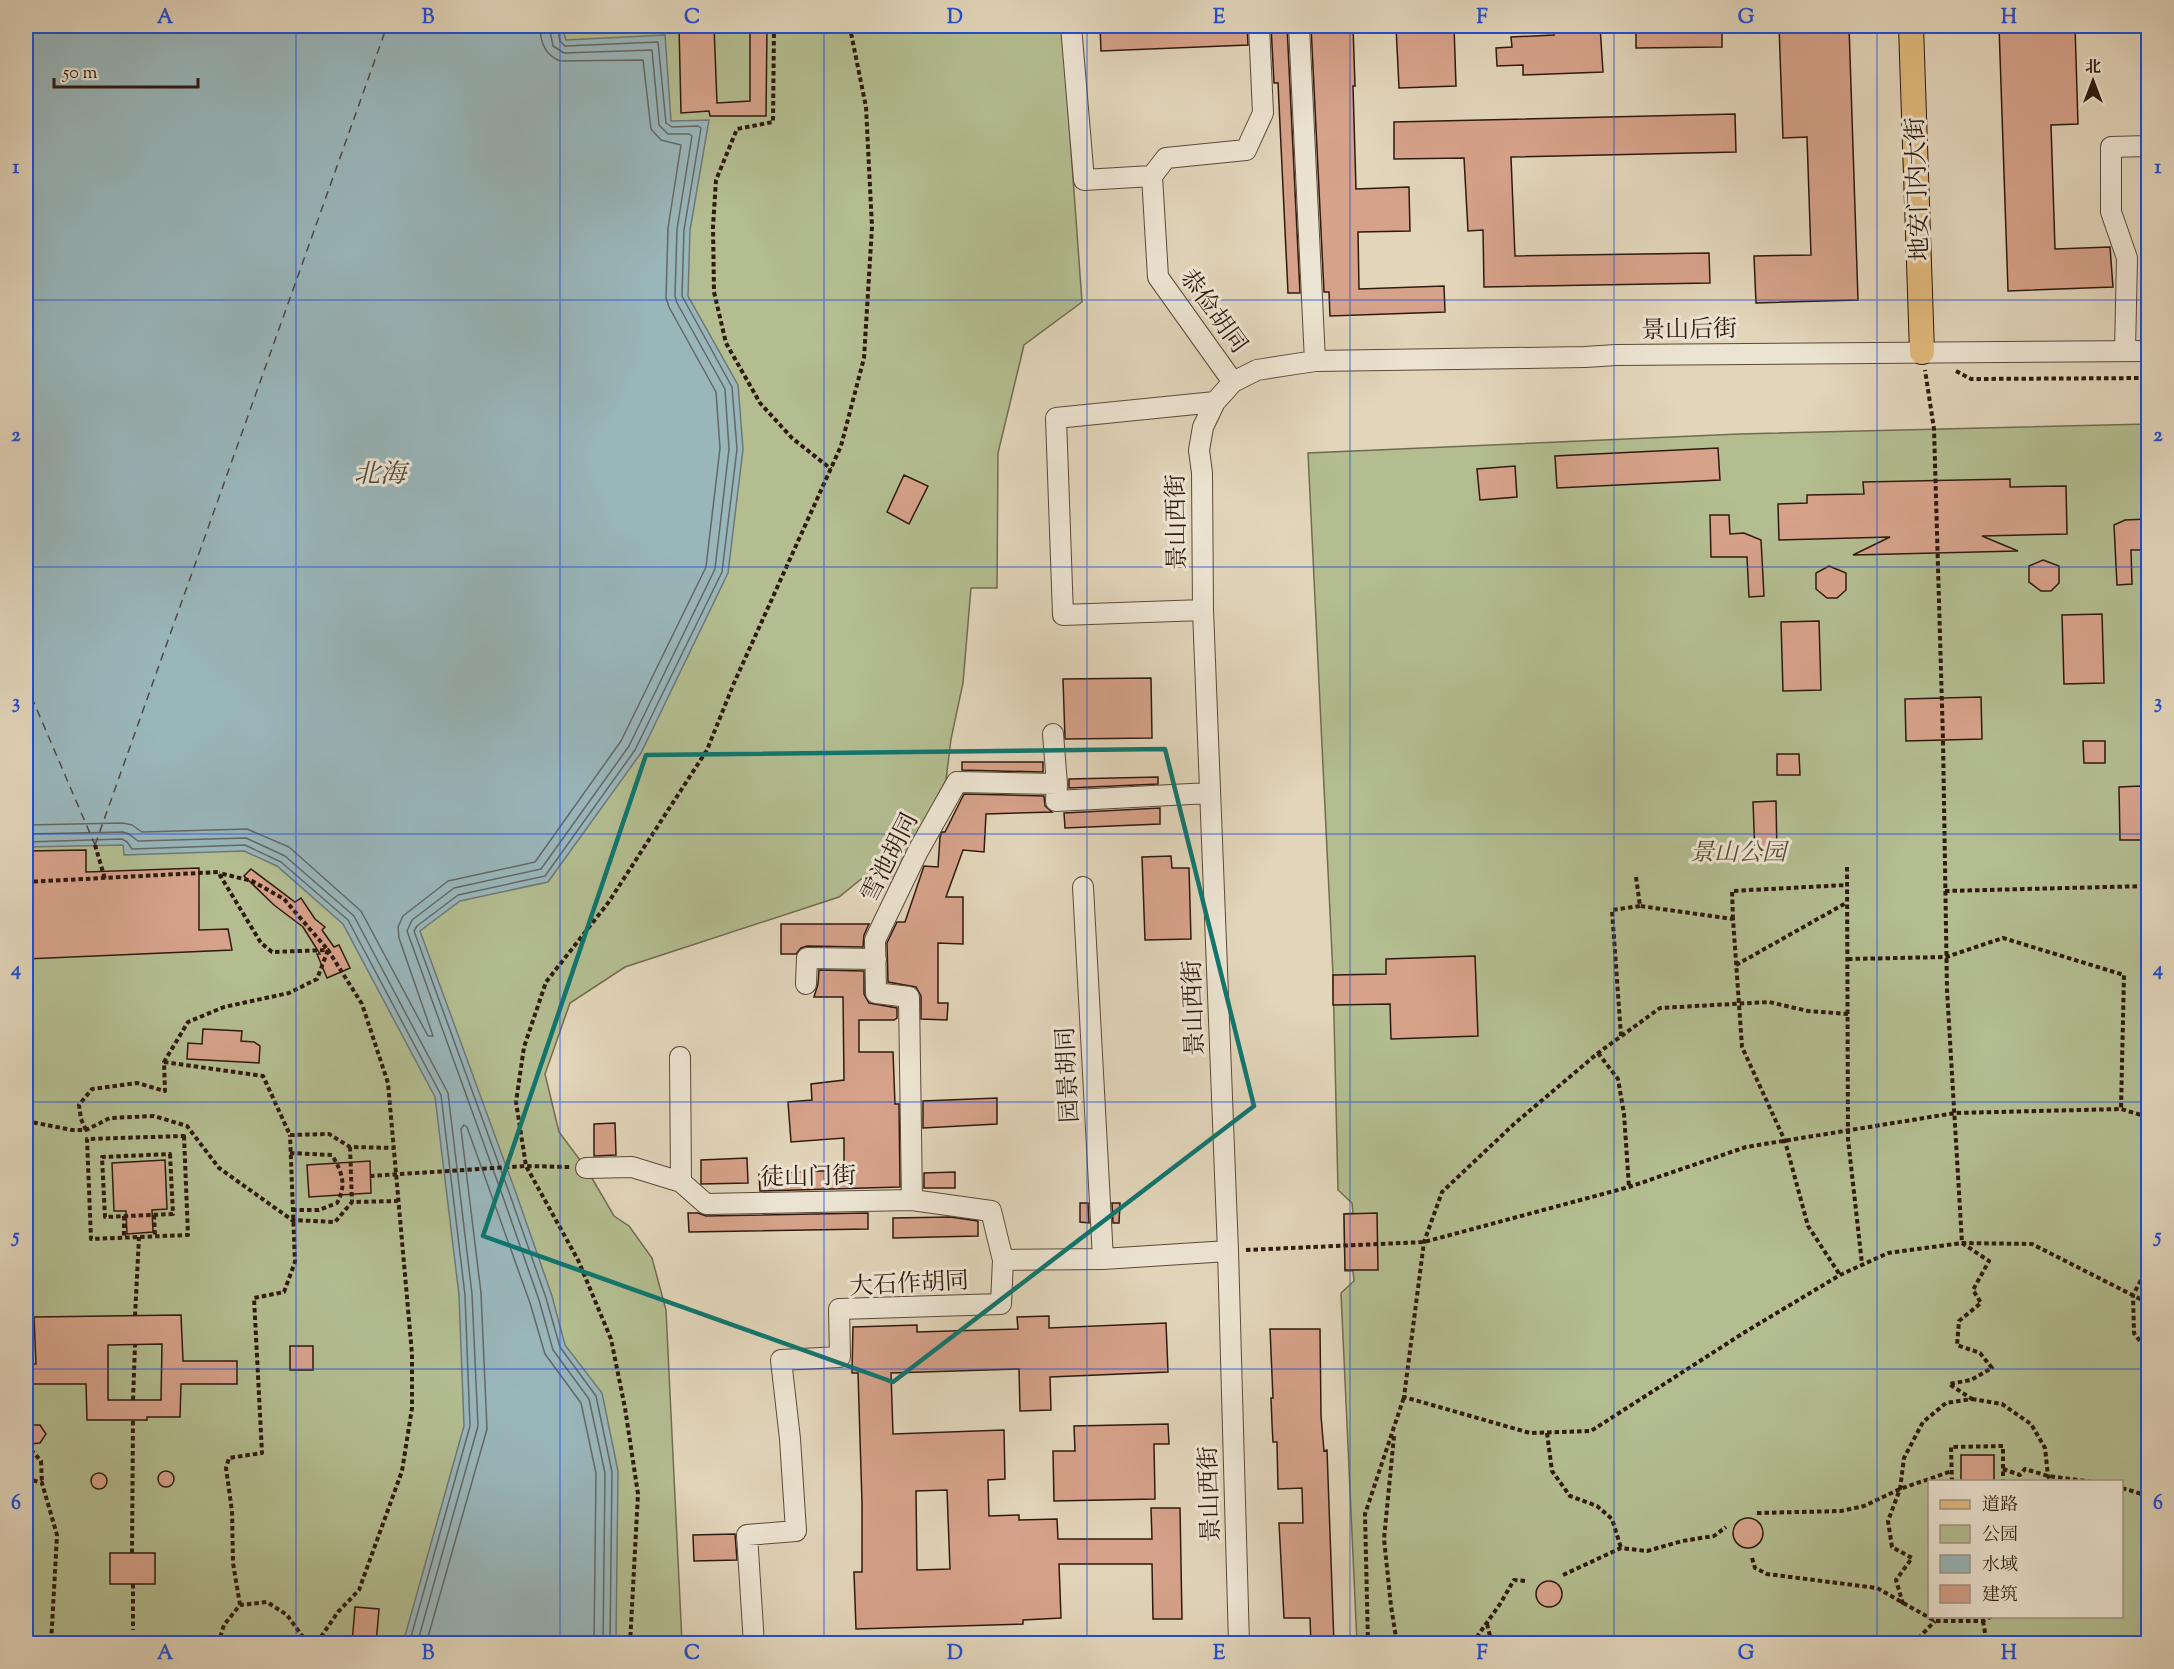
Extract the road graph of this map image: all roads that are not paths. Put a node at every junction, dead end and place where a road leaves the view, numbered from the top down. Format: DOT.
graph roads {
  1 [pos="1071,26"];
  2 [pos="1258,26"];
  3 [pos="1299,26"];
  4 [pos="1911,26"];
  5 [pos="2148,146"];
  6 [pos="1152,176"];
  7 [pos="2125,351"];
  8 [pos="2148,351"];
  9 [pos="1922,352"];
  10 [pos="1315,361"];
  11 [pos="1233,382"];
  12 [pos="1215,402"];
  13 [pos="1203,610"];
  14 [pos="1053,734"];
  15 [pos="1058,784"];
  16 [pos="1210,793"];
  17 [pos="1083,887"];
  18 [pos="876,959"];
  19 [pos="807,984"];
  20 [pos="680,1057"];
  21 [pos="585,1168"];
  22 [pos="681,1182"];
  23 [pos="912,1200"];
  24 [pos="1228,1251"];
  25 [pos="1102,1259"];
  26 [pos="1003,1260"];
  27 [pos="754,1644"];
  28 [pos="1239,1644"];
  1 -- 6 [label="street"];
  2 -- 6 [label="street"];
  3 -- 10 [label="street"];
  4 -- 9 [label="main road, 地安门内大街"];
  5 -- 7 [label="street"];
  6 -- 11 [label="street, 恭俭胡同"];
  7 -- 8 [label="street, 景山后街"];
  7 -- 9 [label="street, 景山后街"];
  9 -- 10 [label="street, 景山后街"];
  10 -- 11 [label="street, 景山后街"];
  11 -- 12 [label="street, 景山西街"];
  12 -- 13 [label="street, 景山西街"];
  12 -- 13 [label="street"];
  13 -- 16 [label="street, 景山西街"];
  14 -- 15 [label="street"];
  15 -- 16 [label="street"];
  15 -- 18 [label="street, 雪池胡同"];
  16 -- 24 [label="street, 景山西街"];
  17 -- 25 [label="street, 园景胡同"];
  18 -- 19 [label="street"];
  18 -- 23 [label="street, 雪池胡同"];
  20 -- 22 [label="street"];
  21 -- 22 [label="street, 徒山门街"];
  22 -- 23 [label="street, 徒山门街"];
  23 -- 26 [label="street, 徒山门街"];
  24 -- 25 [label="street, 大石作胡同"];
  24 -- 28 [label="street, 景山西街"];
  25 -- 26 [label="street, 大石作胡同"];
  26 -- 27 [label="street, 大石作胡同"];
}
